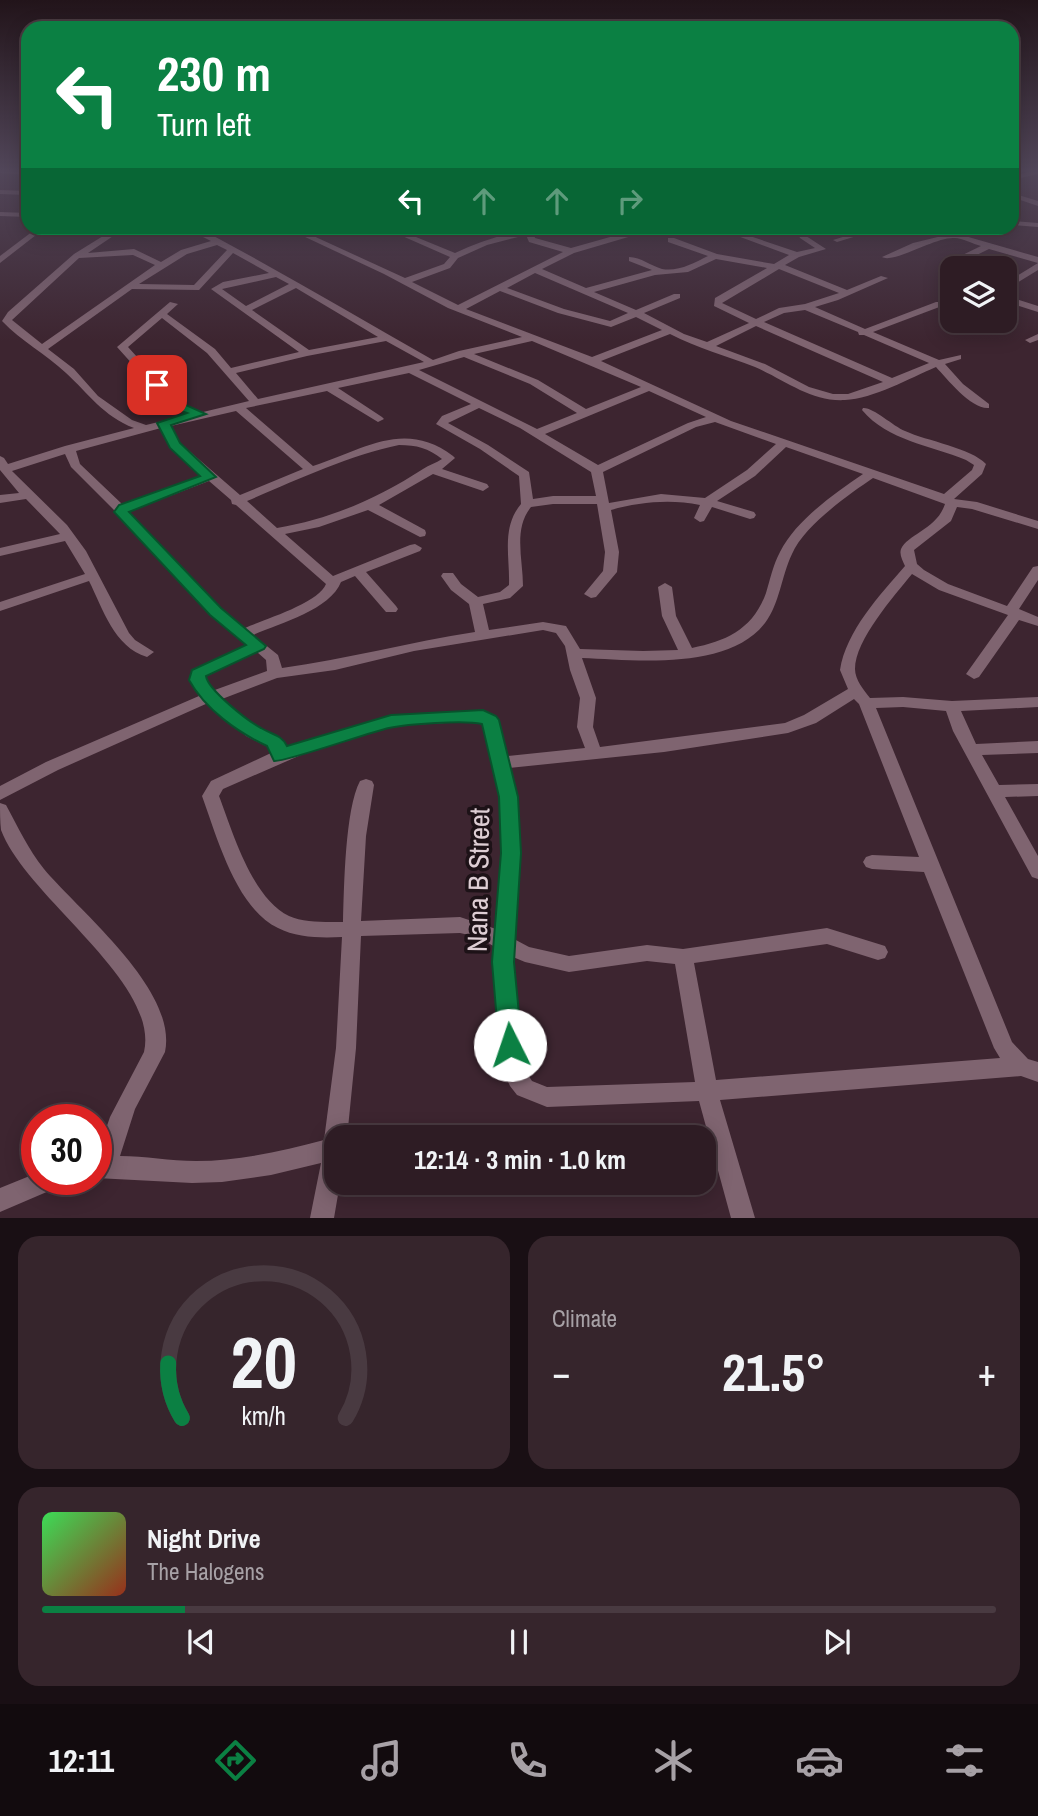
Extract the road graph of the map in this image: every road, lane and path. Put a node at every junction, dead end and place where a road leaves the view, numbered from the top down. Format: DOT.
graph roads {
  1 [pos="32,235"];
  2 [pos="110,235"];
  3 [pos="205,235"];
  4 [pos="305,235"];
  5 [pos="413,235"];
  6 [pos="509,235"];
  7 [pos="530,235"];
  8 [pos="617,235"];
  9 [pos="740,235"];
  10 [pos="854,235"];
  11 [pos="955,235"];
  12 [pos="410,236"];
  13 [pos="803,236"];
  14 [pos="671,240"];
  15 [pos="837,240"];
  16 [pos="217,242"];
  17 [pos="988,246"];
  18 [pos="232,249"];
  19 [pos="571,251"];
  20 [pos="796,255"];
  21 [pos="77,256"];
  22 [pos="455,256"];
  23 [pos="715,256"];
  24 [pos="968,256"];
  25 [pos="886,257"];
  26 [pos="632,259"];
  27 [pos="0,260"];
  28 [pos="1038,260"];
  29 [pos="161,265"];
  30 [pos="1038,265"];
  31 [pos="777,267"];
  32 [pos="536,270"];
  33 [pos="661,271"];
  34 [pos="278,274"];
  35 [pos="884,278"];
  36 [pos="1017,279"];
  37 [pos="406,281"];
  38 [pos="296,284"];
  39 [pos="133,287"];
  40 [pos="502,289"];
  41 [pos="583,292"];
  42 [pos="847,293"];
  43 [pos="677,296"];
  44 [pos="1017,302"];
  45 [pos="173,304"];
  46 [pos="939,304"];
  47 [pos="806,307"];
  48 [pos="246,309"];
  49 [pos="458,309"];
  50 [pos="1038,309"];
  51 [pos="638,314"];
  52 [pos="163,315"];
  53 [pos="4,321"];
  54 [pos="757,321"];
  55 [pos="669,331"];
  56 [pos="862,333"];
  57 [pos="386,338"];
  58 [pos="532,339"];
  59 [pos="708,346"];
  60 [pos="41,349"];
  61 [pos="307,353"];
  62 [pos="463,353"];
  63 [pos="957,358"];
  64 [pos="592,362"];
  65 [pos="432,363"];
  66 [pos="938,363"];
  67 [pos="411,369"];
  68 [pos="227,372"];
  69 [pos="890,381"];
  70 [pos="329,387"];
  71 [pos="651,387"];
  72 [pos="256,402"];
  73 [pos="480,404"];
  74 [pos="237,406"];
  75 [pos="985,406"];
  76 [pos="867,410"];
  77 [pos="199,414"];
  78 [pos="586,414"];
  79 [pos="715,418"];
  80 [pos="378,419"];
  81 [pos="164,423"];
  82 [pos="145,428"];
  83 [pos="536,433"];
  84 [pos="783,444"];
  85 [pos="69,448"];
  86 [pos="2,465"];
  87 [pos="431,469"];
  88 [pos="310,470"];
  89 [pos="597,470"];
  90 [pos="872,473"];
  91 [pos="209,477"];
  92 [pos="483,487"];
  93 [pos="29,495"];
  94 [pos="0,499"];
  95 [pos="236,501"];
  96 [pos="949,501"];
  97 [pos="708,502"];
  98 [pos="527,504"];
  99 [pos="604,504"];
  100 [pos="369,505"];
  101 [pos="121,510"];
  102 [pos="750,515"];
  103 [pos="700,518"];
  104 [pos="1038,525"];
  105 [pos="274,532"];
  106 [pos="420,533"];
  107 [pos="68,536"];
  108 [pos="415,548"];
  109 [pos="0,552"];
  110 [pos="912,566"];
  111 [pos="1038,570"];
  112 [pos="359,573"];
  113 [pos="91,576"];
  114 [pos="448,576"];
  115 [pos="334,582"];
  116 [pos="665,587"];
  117 [pos="591,594"];
  118 [pos="476,601"];
  119 [pos="0,607"];
  120 [pos="391,608"];
  121 [pos="1014,611"];
  122 [pos="1038,622"];
  123 [pos="242,634"];
  124 [pos="483,636"];
  125 [pos="258,646"];
  126 [pos="147,652"];
  127 [pos="575,653"];
  128 [pos="687,654"];
  129 [pos="275,674"];
  130 [pos="974,674"];
  131 [pos="209,696"];
  132 [pos="861,697"];
  133 [pos="1038,702"];
  134 [pos="952,706"];
  135 [pos="1038,747"];
  136 [pos="973,750"];
  137 [pos="595,754"];
  138 [pos="280,756"];
  139 [pos="499,762"];
  140 [pos="366,785"];
  141 [pos="1038,790"];
  142 [pos="993,791"];
  143 [pos="0,794"];
  144 [pos="0,809"];
  145 [pos="1029,837"];
  146 [pos="872,862"];
  147 [pos="931,865"];
  148 [pos="1038,872"];
  149 [pos="353,929"];
  150 [pos="505,944"];
  151 [pos="877,952"];
  152 [pos="683,957"];
  153 [pos="1030,1069"];
  154 [pos="707,1091"];
  155 [pos="337,1125"];
  156 [pos="112,1141"];
  157 [pos="324,1151"];
  158 [pos="112,1168"];
  159 [pos="21,1191"];
  160 [pos="326,1195"];
  161 [pos="0,1200"];
  162 [pos="322,1217"];
  163 [pos="743,1217"];
  1 -- 27 [label="street"];
  2 -- 21 [label="street"];
  3 -- 16 [label="street"];
  4 -- 37 [label="street"];
  5 -- 12 [label="street"];
  6 -- 22 [label="street"];
  7 -- 19 [label="street"];
  8 -- 19 [label="street"];
  9 -- 20 [label="street"];
  10 -- 15 [label="street"];
  11 -- 17 [label="street"];
  11 -- 25 [label="street"];
  12 -- 22 [label="street"];
  13 -- 20 [label="street"];
  14 -- 23 [label="street"];
  16 -- 18 [label="street"];
  16 -- 29 [label="street"];
  17 -- 24 [label="street"];
  17 -- 28 [label="street"];
  18 -- 34 [label="street"];
  18 -- 39 [label="street"];
  19 -- 32 [label="street"];
  20 -- 31 [label="street"];
  21 -- 29 [label="street"];
  21 -- 53 [label="street"];
  22 -- 37 [label="street"];
  23 -- 31 [label="street"];
  23 -- 33 [label="street"];
  26 -- 33 [label="street"];
  29 -- 39 [label="street"];
  30 -- 36 [label="street"];
  31 -- 42 [label="street"];
  31 -- 54 [label="street"];
  32 -- 40 [label="street"];
  32 -- 41 [label="street"];
  33 -- 41 [label="street"];
  34 -- 38 [label="street"];
  34 -- 48 [label="street"];
  35 -- 42 [label="street"];
  37 -- 49 [label="street"];
  38 -- 48 [label="street"];
  38 -- 57 [label="street"];
  39 -- 60 [label="street"];
  40 -- 49 [label="street"];
  40 -- 51 [label="street"];
  41 -- 51 [label="street"];
  42 -- 47 [label="street"];
  43 -- 51 [label="street"];
  44 -- 50 [label="street"];
  45 -- 52 [label="street"];
  46 -- 56 [label="street"];
  47 -- 54 [label="street"];
  47 -- 56 [label="street"];
  48 -- 61 [label="street"];
  49 -- 58 [label="street"];
  51 -- 55 [label="street"];
  52 -- 68 [label="street"];
  52 -- 77 [label="street"];
  53 -- 60 [label="street"];
  54 -- 59 [label="street"];
  54 -- 69 [label="street"];
  55 -- 59 [label="street"];
  55 -- 64 [label="street"];
  56 -- 66 [label="street"];
  57 -- 61 [label="street"];
  57 -- 65 [label="street"];
  58 -- 62 [label="street"];
  58 -- 64 [label="street"];
  59 -- 69 [label="street"];
  60 -- 82 [label="street"];
  61 -- 68 [label="street"];
  62 -- 65 [label="street"];
  62 -- 78 [label="street"];
  63 -- 66 [label="street"];
  64 -- 71 [label="street"];
  65 -- 67 [label="street"];
  66 -- 69 [label="street"];
  66 -- 75 [label="street"];
  67 -- 70 [label="street"];
  67 -- 73 [label="street"];
  68 -- 72 [label="street"];
  70 -- 72 [label="street"];
  70 -- 80 [label="street"];
  71 -- 78 [label="street"];
  71 -- 79 [label="street"];
  72 -- 74 [label="street"];
  73 -- 83 [label="street"];
  73 -- 98 [label="street"];
  74 -- 77 [label="street"];
  74 -- 88 [label="street"];
  76 -- 96 [label="street"];
  77 -- 81 [label="street"];
  78 -- 83 [label="street"];
  79 -- 84 [label="street"];
  79 -- 89 [label="street"];
  81 -- 82 [label="street"];
  81 -- 91 [label="street"];
  82 -- 85 [label="street"];
  83 -- 89 [label="street"];
  84 -- 90 [label="street"];
  84 -- 97 [label="street"];
  85 -- 86 [label="street"];
  85 -- 101 [label="street"];
  86 -- 93 [label="street"];
  87 -- 88 [label="street"];
  87 -- 92 [label="street"];
  87 -- 100 [label="street"];
  88 -- 95 [label="street"];
  89 -- 99 [label="street"];
  90 -- 96 [label="street"];
  90 -- 128 [label="street"];
  91 -- 95 [label="street"];
  91 -- 101 [label="street"];
  93 -- 94 [label="street"];
  93 -- 107 [label="street"];
  95 -- 105 [label="street"];
  96 -- 104 [label="street"];
  96 -- 110 [label="street"];
  97 -- 99 [label="street"];
  97 -- 102 [label="street"];
  97 -- 103 [label="street"];
  98 -- 99 [label="street"];
  98 -- 118 [label="street"];
  99 -- 117 [label="street"];
  100 -- 105 [label="street"];
  100 -- 106 [label="street"];
  101 -- 123 [label="street"];
  105 -- 115 [label="street"];
  107 -- 109 [label="street"];
  107 -- 113 [label="street"];
  108 -- 112 [label="street"];
  110 -- 121 [label="street"];
  110 -- 132 [label="street"];
  111 -- 121 [label="street"];
  112 -- 115 [label="street"];
  112 -- 120 [label="street"];
  113 -- 119 [label="street"];
  113 -- 126 [label="street"];
  114 -- 118 [label="street"];
  115 -- 123 [label="street"];
  116 -- 128 [label="street"];
  118 -- 124 [label="street"];
  121 -- 122 [label="street"];
  121 -- 130 [label="street"];
  123 -- 125 [label="street"];
  124 -- 127 [label="street"];
  124 -- 129 [label="street"];
  125 -- 129 [label="street"];
  125 -- 131 [label="street"];
  127 -- 128 [label="street"];
  127 -- 137 [label="street"];
  129 -- 131 [label="street"];
  131 -- 138 [label="street"];
  131 -- 143 [label="street"];
  132 -- 134 [label="street"];
  132 -- 137 [label="street"];
  132 -- 147 [label="street"];
  133 -- 134 [label="street"];
  134 -- 136 [label="street"];
  135 -- 136 [label="street"];
  136 -- 142 [label="street"];
  137 -- 139 [label="street"];
  138 -- 139 [label="street, Nana B Street"];
  138 -- 149 [label="street"];
  139 -- 150 [label="street, Nana B Street"];
  140 -- 149 [label="street"];
  141 -- 142 [label="street"];
  142 -- 145 [label="street"];
  144 -- 156 [label="street"];
  145 -- 148 [label="street"];
  146 -- 147 [label="street"];
  147 -- 153 [label="street"];
  149 -- 150 [label="street"];
  149 -- 155 [label="street"];
  150 -- 152 [label="street"];
  150 -- 154 [label="street, Nana B Street"];
  151 -- 152 [label="street"];
  152 -- 154 [label="street"];
  153 -- 154 [label="street"];
  154 -- 163 [label="street"];
  157 -- 158 [label="street"];
  159 -- 161 [label="street"];
  160 -- 162 [label="street"];
}
